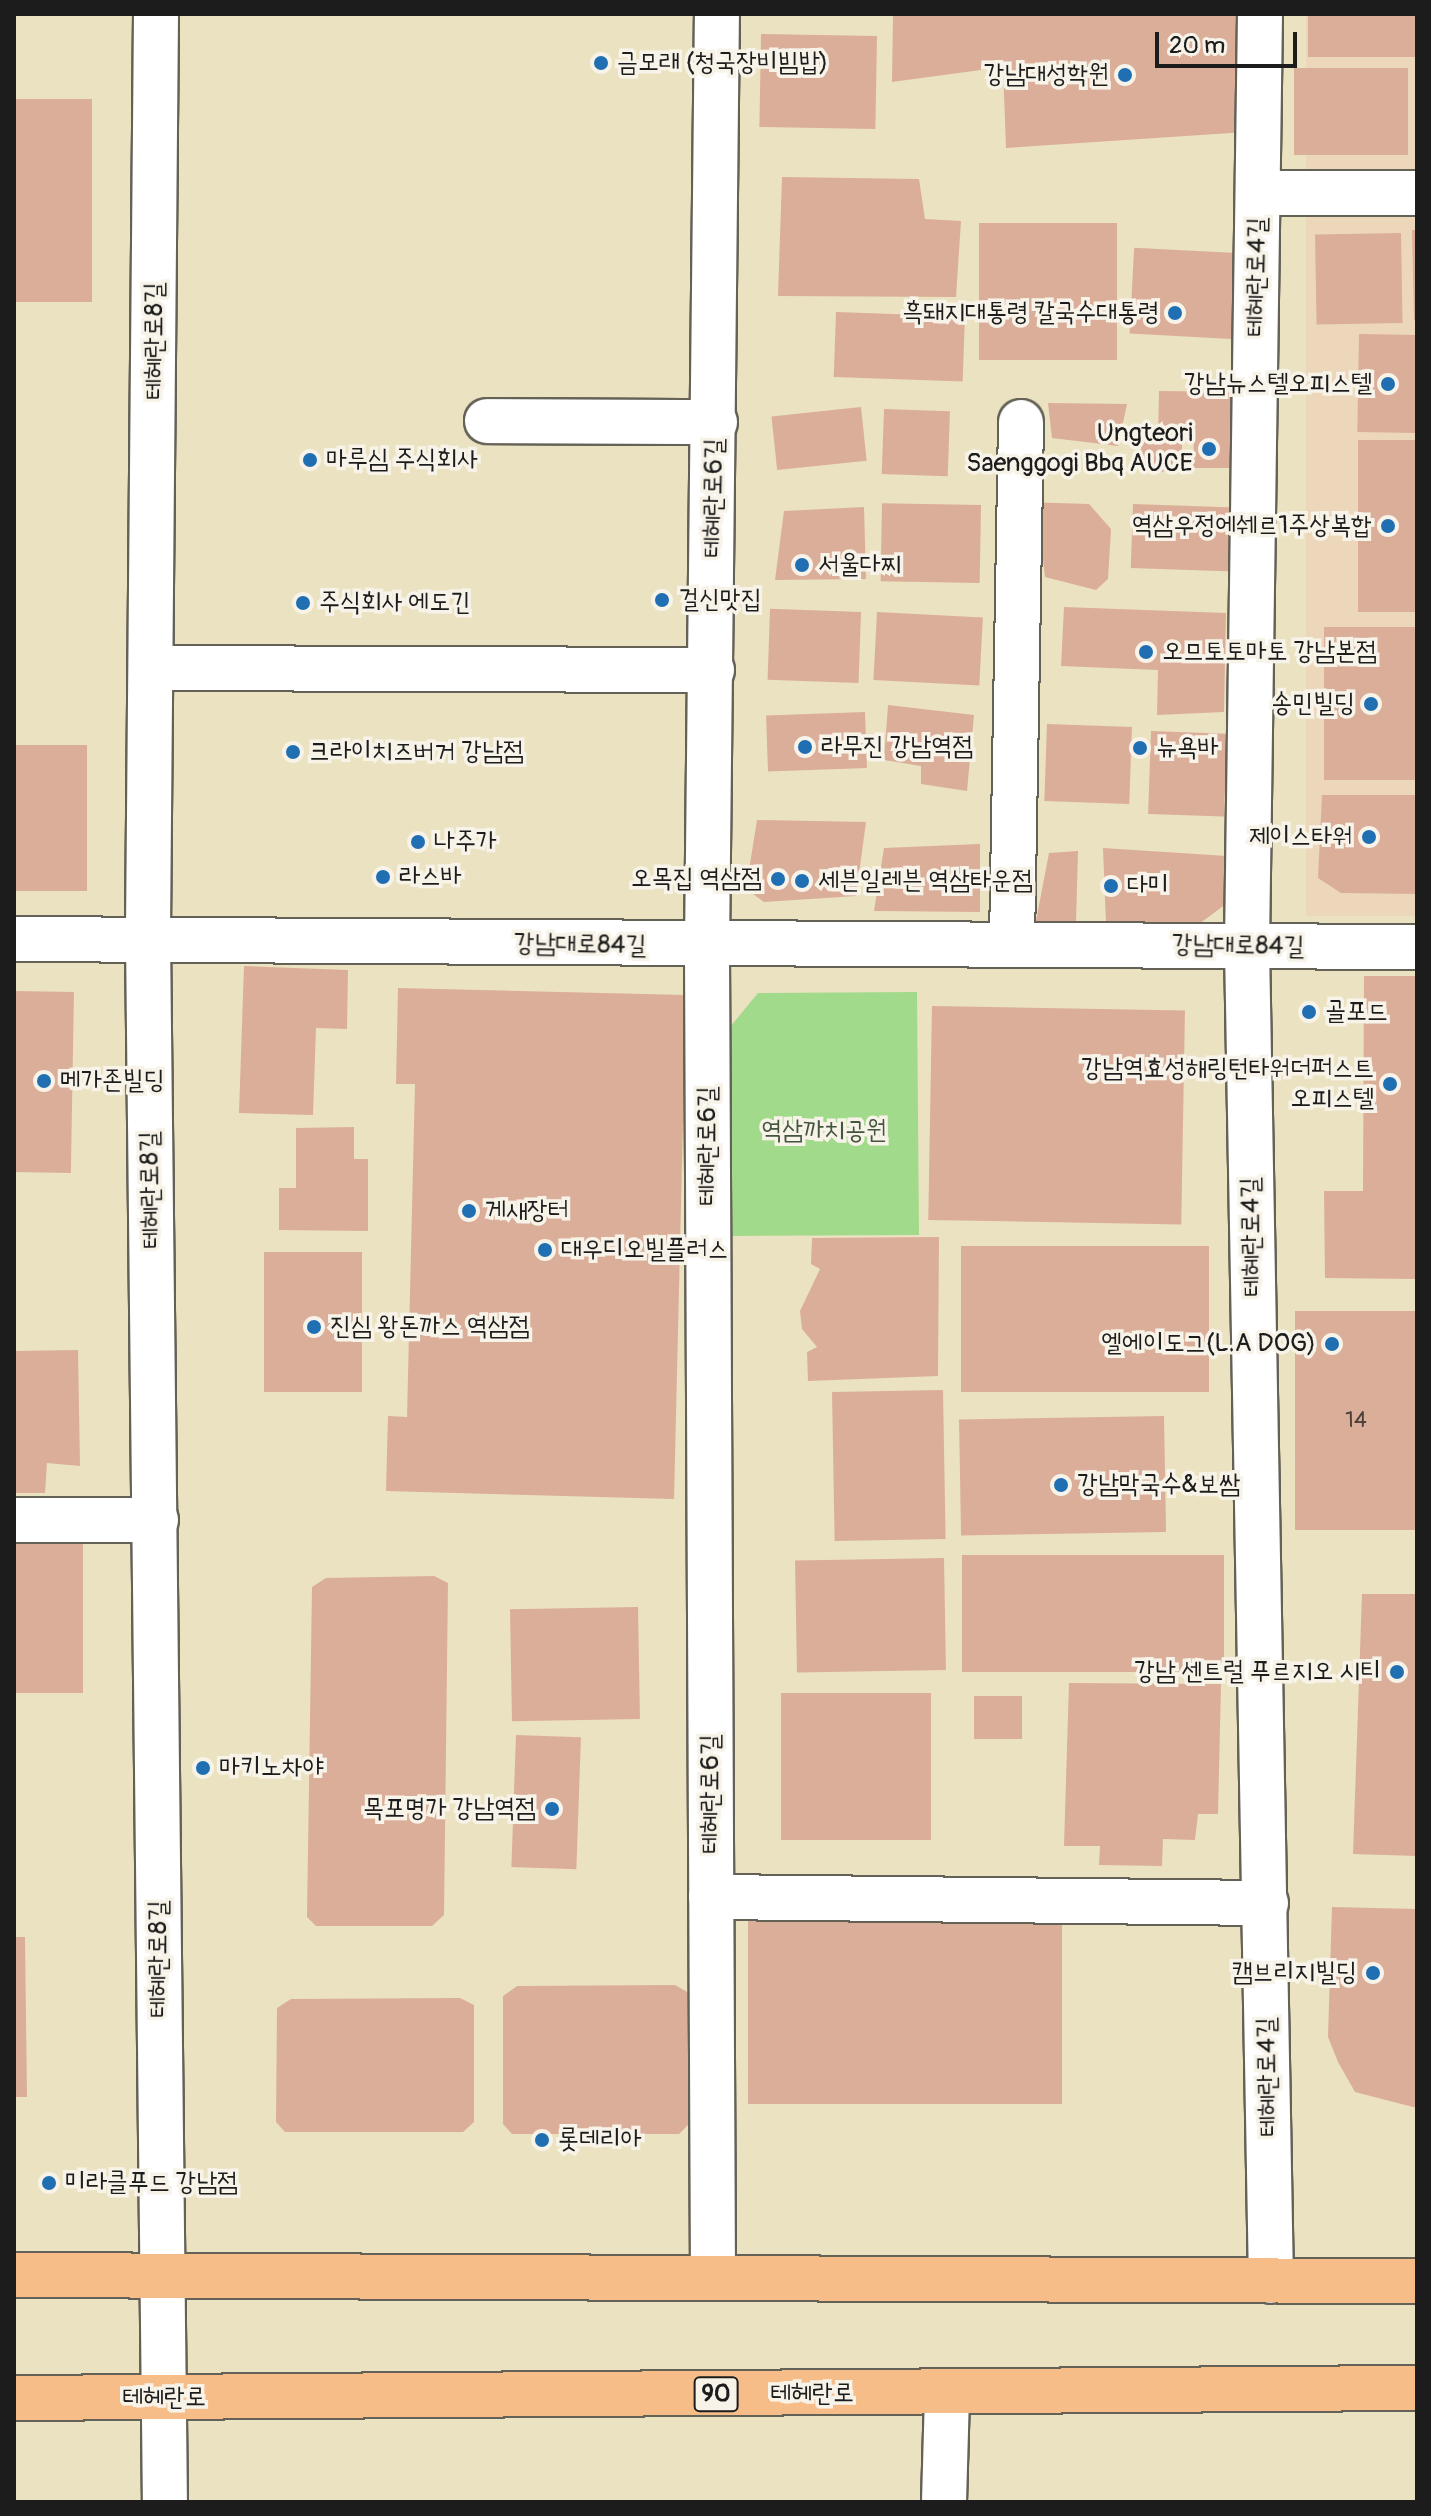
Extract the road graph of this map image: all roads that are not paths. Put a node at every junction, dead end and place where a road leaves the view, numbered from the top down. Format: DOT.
graph roads {
  1 [pos="156,14"];
  2 [pos="717,14"];
  3 [pos="1260,14"];
  4 [pos="1258,193"];
  5 [pos="1417,193"];
  6 [pos="487,421"];
  7 [pos="715,422"];
  8 [pos="1021,422"];
  9 [pos="154,668"];
  10 [pos="712,670"];
  11 [pos="148,938"];
  12 [pos="14,939"];
  13 [pos="1012,942"];
  14 [pos="707,947"];
  15 [pos="1247,947"];
  16 [pos="1417,947"];
  17 [pos="14,1520"];
  18 [pos="156,1520"];
  19 [pos="711,1897"];
  20 [pos="1266,1903"];
  21 [pos="161,2274"];
  22 [pos="14,2275"];
  23 [pos="713,2277"];
  24 [pos="1271,2281"];
  25 [pos="1417,2281"];
  26 [pos="1417,2388"];
  27 [pos="947,2393"];
  28 [pos="14,2398"];
  29 [pos="163,2398"];
  30 [pos="165,2502"];
  31 [pos="944,2502"];
  1 -- 9 [label="street, 테헤란로8길"];
  2 -- 7 [label="street, 테헤란로6길"];
  3 -- 4 [label="street, 테헤란로4길"];
  4 -- 5 [label="street, 테헤란로4길"];
  4 -- 15 [label="street, 테헤란로4길"];
  6 -- 7 [label="street"];
  7 -- 10 [label="street, 테헤란로6길"];
  8 -- 13 [label="street"];
  9 -- 10 [label="street"];
  9 -- 11 [label="street, 테헤란로8길"];
  10 -- 14 [label="street, 테헤란로6길"];
  11 -- 12 [label="street, 강남대로84길"];
  11 -- 14 [label="street, 강남대로84길"];
  11 -- 18 [label="street, 테헤란로8길"];
  13 -- 14 [label="street, 강남대로84길"];
  13 -- 15 [label="street, 강남대로84길"];
  14 -- 19 [label="street, 테헤란로6길"];
  15 -- 16 [label="street, 강남대로84길"];
  15 -- 20 [label="street, 테헤란로4길"];
  17 -- 18 [label="street"];
  18 -- 21 [label="street, 테헤란로8길"];
  19 -- 20 [label="street"];
  19 -- 23 [label="street, 테헤란로6길"];
  20 -- 24 [label="street, 테헤란로4길"];
  21 -- 22 [label="main road"];
  21 -- 23 [label="main road"];
  21 -- 29 [label="street, 테헤란로8길"];
  23 -- 24 [label="main road"];
  24 -- 25 [label="main road"];
  26 -- 27 [label="main road, 테헤란로 / 90"];
  27 -- 29 [label="main road, 테헤란로 / 90"];
  27 -- 31 [label="street"];
  28 -- 29 [label="main road, 테헤란로 / 90"];
  29 -- 30 [label="street, 테헤란로8길"];
}
